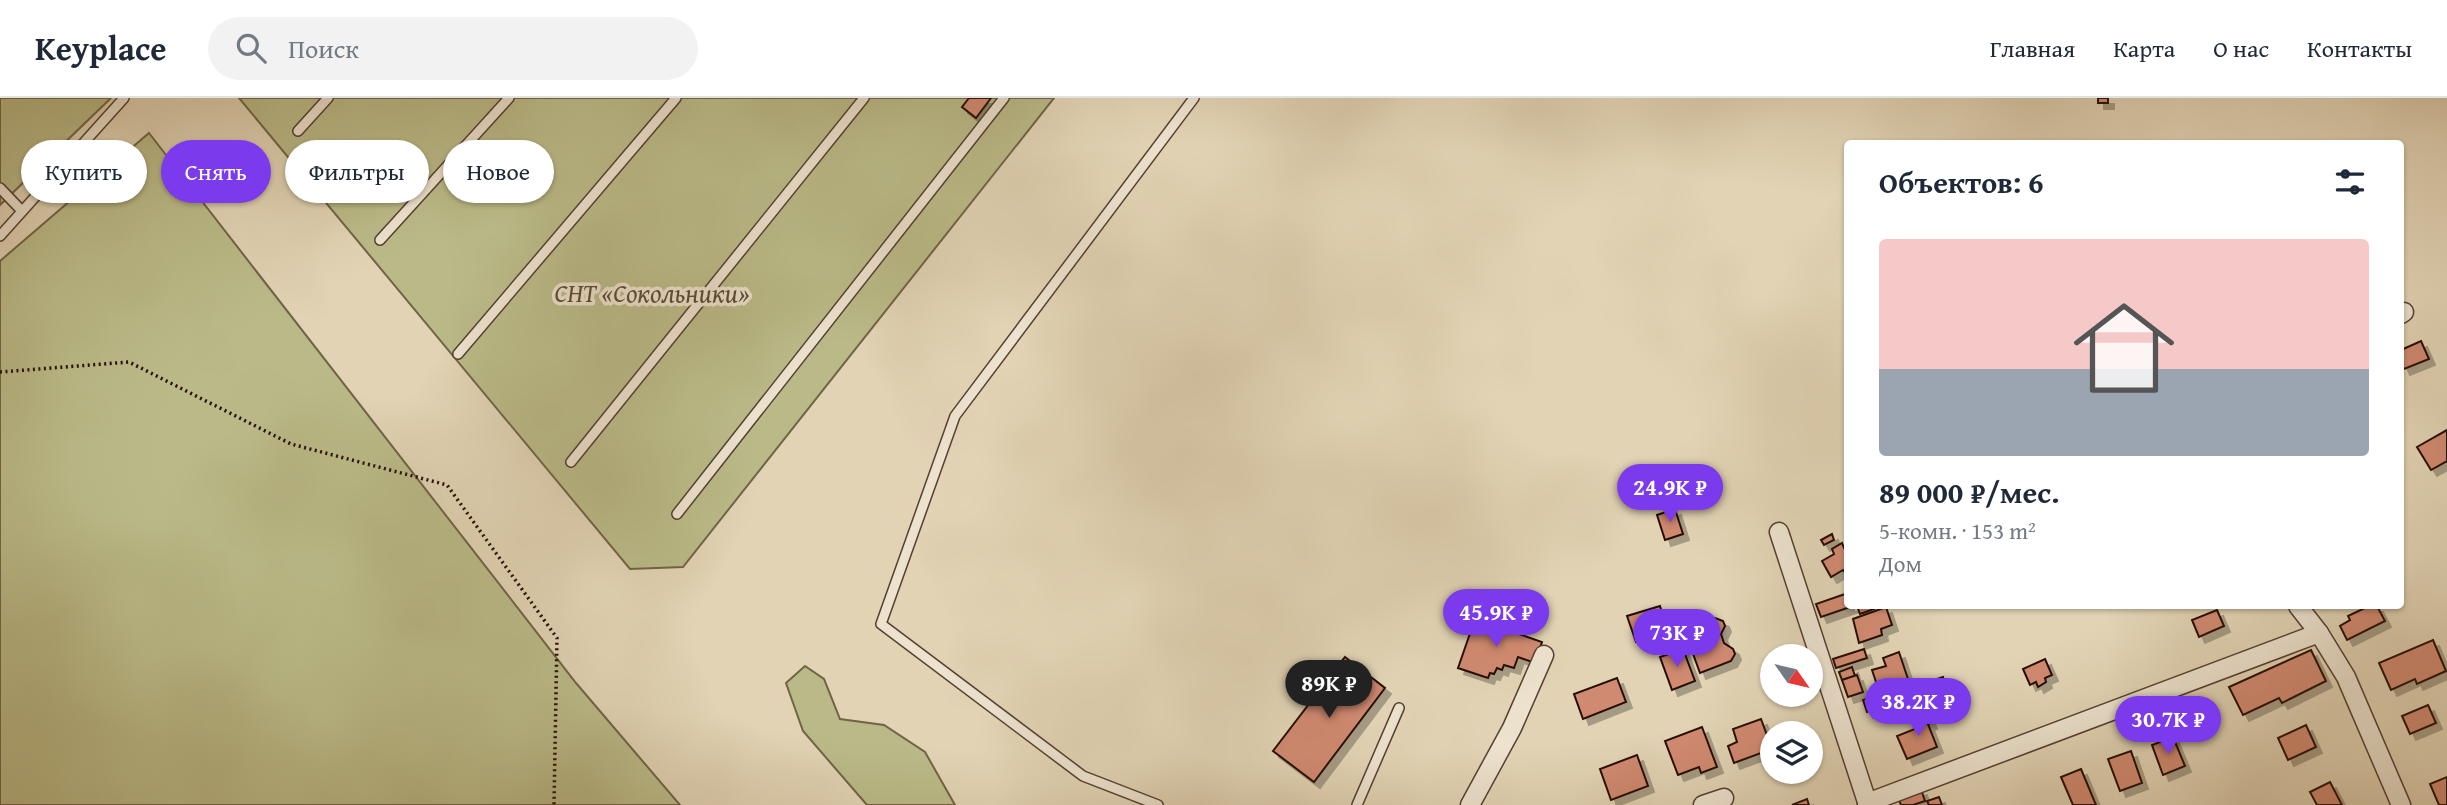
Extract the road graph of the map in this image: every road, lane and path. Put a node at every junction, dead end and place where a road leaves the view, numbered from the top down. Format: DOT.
graph roads {
  1 [pos="124,98"];
  2 [pos="328,98"];
  3 [pos="509,98"];
  4 [pos="676,98"];
  5 [pos="864,98"];
  6 [pos="1004,98"];
  7 [pos="1194,98"];
  8 [pos="298,131"];
  9 [pos="0,188"];
  10 [pos="22,211"];
  11 [pos="0,236"];
  12 [pos="380,240"];
  13 [pos="458,354"];
  14 [pos="0,372"];
  15 [pos="571,462"];
  16 [pos="677,514"];
  17 [pos="1779,532"];
  18 [pos="2300,609"];
  19 [pos="2319,633"];
  20 [pos="1544,655"];
  21 [pos="1399,708"];
  22 [pos="1724,798"];
  23 [pos="1868,804"];
  24 [pos="554,805"];
  25 [pos="1158,805"];
  26 [pos="1357,805"];
  27 [pos="1471,805"];
  28 [pos="1703,805"];
  29 [pos="2401,805"];
  1 -- 10 [label="lane"];
  2 -- 8 [label="lane"];
  3 -- 12 [label="lane"];
  4 -- 13 [label="lane"];
  5 -- 15 [label="lane"];
  6 -- 16 [label="lane"];
  7 -- 25 [label="lane"];
  9 -- 10 [label="lane"];
  10 -- 11 [label="lane"];
  14 -- 24 [label="path"];
  17 -- 23 [label="street"];
  18 -- 19 [label="street"];
  19 -- 23 [label="street"];
  19 -- 29 [label="street"];
  20 -- 27 [label="street"];
  21 -- 26 [label="lane"];
  22 -- 28 [label="street"];
}
